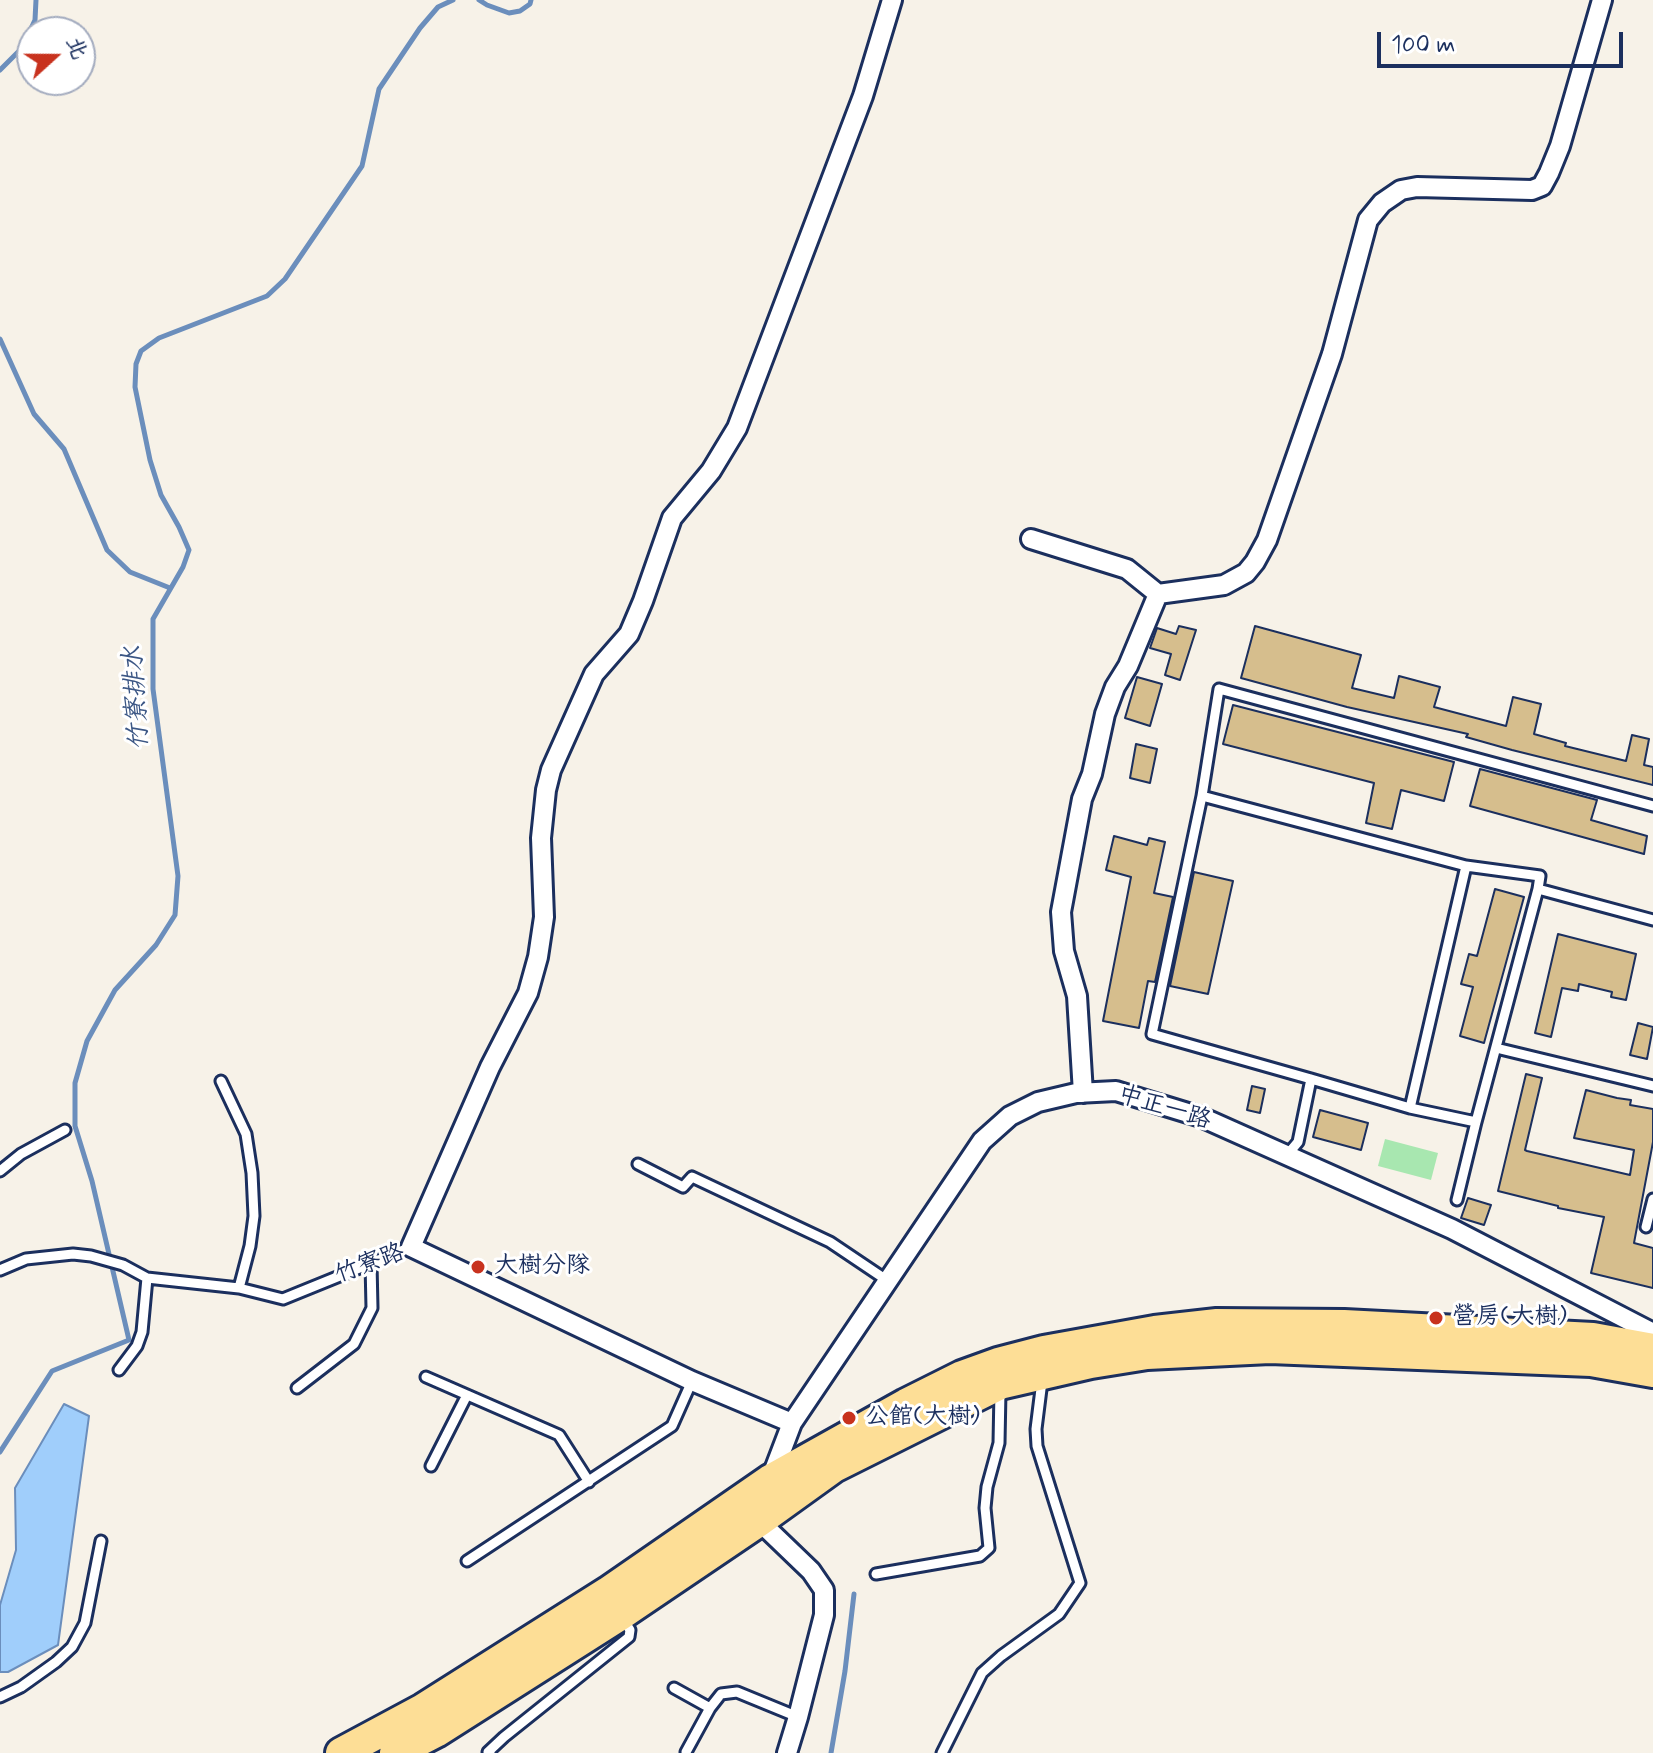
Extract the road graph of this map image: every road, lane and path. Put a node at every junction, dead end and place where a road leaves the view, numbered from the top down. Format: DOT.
graph roads {
  1 [pos="892,0"];
  2 [pos="1602,0"];
  3 [pos="1031,539"];
  4 [pos="1158,594"];
  5 [pos="1202,796"];
  6 [pos="1653,806"];
  7 [pos="1466,866"];
  8 [pos="1538,889"];
  9 [pos="1653,920"];
  10 [pos="1496,1048"];
  11 [pos="1311,1079"];
  12 [pos="221,1081"];
  13 [pos="1653,1086"];
  14 [pos="1083,1093"];
  15 [pos="1410,1108"];
  16 [pos="1476,1122"];
  17 [pos="65,1130"];
  18 [pos="1287,1155"];
  19 [pos="638,1164"];
  20 [pos="0,1171"];
  21 [pos="1653,1199"];
  22 [pos="1457,1200"];
  23 [pos="1646,1227"];
  24 [pos="411,1247"];
  25 [pos="371,1263"];
  26 [pos="0,1270"];
  27 [pos="147,1278"];
  28 [pos="888,1281"];
  29 [pos="239,1288"];
  30 [pos="1653,1333"];
  31 [pos="1653,1349"];
  32 [pos="119,1370"];
  33 [pos="1653,1372"];
  34 [pos="1043,1374"];
  35 [pos="426,1377"];
  36 [pos="692,1381"];
  37 [pos="1000,1384"];
  38 [pos="297,1388"];
  39 [pos="467,1395"];
  40 [pos="792,1423"];
  41 [pos="431,1466"];
  42 [pos="770,1480"];
  43 [pos="589,1482"];
  44 [pos="759,1521"];
  45 [pos="101,1541"];
  46 [pos="467,1561"];
  47 [pos="876,1574"];
  48 [pos="614,1604"];
  49 [pos="674,1688"];
  50 [pos="0,1697"];
  51 [pos="710,1708"];
  52 [pos="798,1717"];
  53 [pos="686,1752"];
  54 [pos="341,1753"];
  55 [pos="395,1753"];
  56 [pos="488,1753"];
  57 [pos="787,1753"];
  58 [pos="942,1753"];
  1 -- 24 [label="street"];
  2 -- 4 [label="street"];
  3 -- 4 [label="street"];
  4 -- 14 [label="street"];
  5 -- 6 [label="lane"];
  5 -- 7 [label="lane"];
  5 -- 11 [label="lane"];
  7 -- 8 [label="lane"];
  7 -- 15 [label="lane"];
  8 -- 9 [label="lane"];
  8 -- 10 [label="lane"];
  10 -- 13 [label="lane"];
  10 -- 16 [label="lane"];
  11 -- 15 [label="lane"];
  11 -- 18 [label="lane"];
  12 -- 29 [label="lane"];
  14 -- 18 [label="street, 中正一路"];
  14 -- 28 [label="street, 中正一路"];
  15 -- 16 [label="lane"];
  16 -- 22 [label="lane"];
  17 -- 20 [label="lane"];
  18 -- 30 [label="street, 中正一路"];
  19 -- 28 [label="lane"];
  21 -- 23 [label="lane"];
  24 -- 25 [label="lane, 竹寮路"];
  24 -- 36 [label="street, 竹寮路"];
  25 -- 29 [label="lane, 竹寮路"];
  25 -- 38 [label="lane"];
  26 -- 27 [label="lane, 竹寮路"];
  27 -- 29 [label="lane, 竹寮路"];
  27 -- 32 [label="lane"];
  28 -- 40 [label="street, 中正一路"];
  31 -- 42 [label="main road"];
  33 -- 34 [label="main road"];
  34 -- 37 [label="main road"];
  34 -- 58 [label="lane"];
  35 -- 39 [label="lane"];
  36 -- 40 [label="street, 竹寮路"];
  36 -- 43 [label="lane"];
  37 -- 44 [label="main road"];
  37 -- 47 [label="lane"];
  39 -- 41 [label="lane"];
  39 -- 43 [label="lane"];
  40 -- 42 [label="street"];
  42 -- 44 [label="street"];
  42 -- 48 [label="main road"];
  43 -- 46 [label="lane"];
  44 -- 48 [label="main road"];
  44 -- 52 [label="street"];
  45 -- 50 [label="lane"];
  48 -- 54 [label="main road"];
  48 -- 55 [label="main road"];
  48 -- 56 [label="lane"];
  49 -- 51 [label="lane"];
  51 -- 52 [label="lane"];
  51 -- 53 [label="lane"];
  52 -- 57 [label="street"];
}
